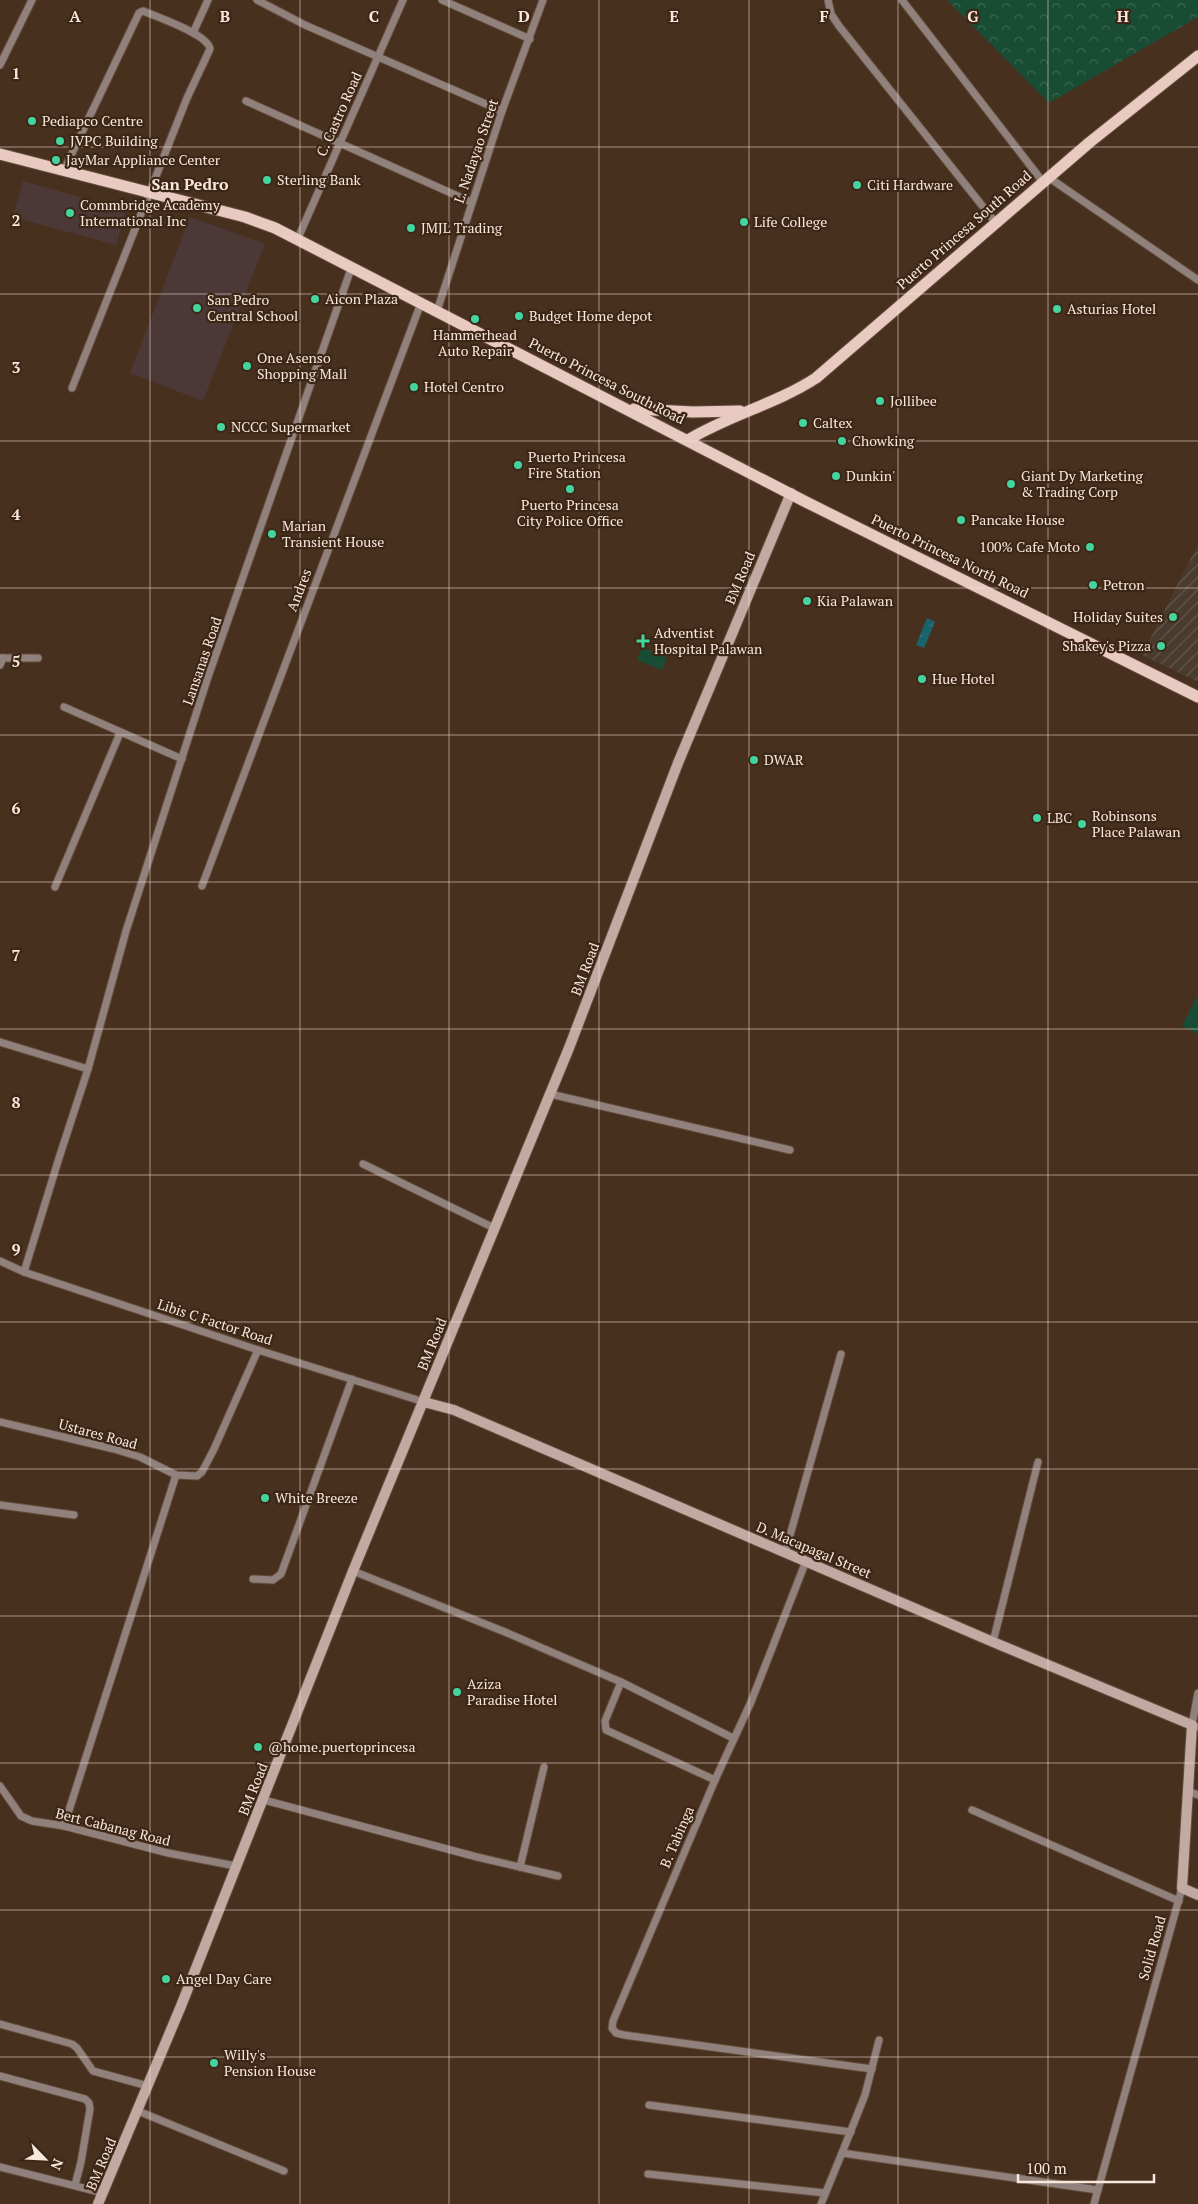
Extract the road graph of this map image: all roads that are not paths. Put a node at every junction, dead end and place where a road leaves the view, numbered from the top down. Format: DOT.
graph roads {
  1 [pos="32,0"];
  2 [pos="208,0"];
  3 [pos="257,0"];
  4 [pos="403,0"];
  5 [pos="442,0"];
  6 [pos="543,0"];
  7 [pos="828,0"];
  8 [pos="902,0"];
  9 [pos="193,32"];
  10 [pos="530,39"];
  11 [pos="1198,56"];
  12 [pos="377,58"];
  13 [pos="0,65"];
  14 [pos="246,101"];
  15 [pos="502,111"];
  16 [pos="339,144"];
  17 [pos="0,154"];
  18 [pos="64,170"];
  19 [pos="1045,180"];
  20 [pos="149,192"];
  21 [pos="471,202"];
  22 [pos="996,223"];
  23 [pos="298,238"];
  24 [pos="352,266"];
  25 [pos="1198,280"];
  26 [pos="421,303"];
  27 [pos="437,311"];
  28 [pos="72,388"];
  29 [pos="630,409"];
  30 [pos="750,411"];
  31 [pos="688,440"];
  32 [pos="791,493"];
  33 [pos="38,658"];
  34 [pos="1,660"];
  35 [pos="1198,697"];
  36 [pos="64,707"];
  37 [pos="120,733"];
  38 [pos="182,758"];
  39 [pos="202,886"];
  40 [pos="55,887"];
  41 [pos="0,1042"];
  42 [pos="88,1068"];
  43 [pos="550,1094"];
  44 [pos="790,1150"];
  45 [pos="363,1164"];
  46 [pos="494,1228"];
  47 [pos="0,1261"];
  48 [pos="24,1272"];
  49 [pos="258,1350"];
  50 [pos="841,1354"];
  51 [pos="352,1379"];
  52 [pos="424,1402"];
  53 [pos="0,1422"];
  54 [pos="1038,1462"];
  55 [pos="176,1475"];
  56 [pos="0,1504"];
  57 [pos="74,1515"];
  58 [pos="785,1552"];
  59 [pos="806,1562"];
  60 [pos="353,1571"];
  61 [pos="253,1579"];
  62 [pos="993,1642"];
  63 [pos="621,1682"];
  64 [pos="1198,1693"];
  65 [pos="1195,1726"];
  66 [pos="734,1738"];
  67 [pos="544,1767"];
  68 [pos="715,1780"];
  69 [pos="0,1786"];
  70 [pos="1188,1791"];
  71 [pos="1198,1795"];
  72 [pos="264,1800"];
  73 [pos="972,1810"];
  74 [pos="64,1826"];
  75 [pos="236,1866"];
  76 [pos="520,1867"];
  77 [pos="558,1876"];
  78 [pos="1182,1888"];
  79 [pos="1198,1895"];
  80 [pos="1179,1901"];
  81 [pos="0,2024"];
  82 [pos="879,2040"];
  83 [pos="872,2069"];
  84 [pos="0,2076"];
  85 [pos="148,2086"];
  86 [pos="649,2104"];
  87 [pos="138,2110"];
  88 [pos="851,2132"];
  89 [pos="842,2153"];
  90 [pos="0,2167"];
  91 [pos="284,2171"];
  92 [pos="648,2174"];
  93 [pos="74,2185"];
  94 [pos="1098,2190"];
  95 [pos="103,2193"];
  96 [pos="825,2193"];
  97 [pos="98,2204"];
  98 [pos="821,2204"];
  99 [pos="1094,2204"];
  1 -- 13 [label="street"];
  2 -- 9 [label="street"];
  3 -- 12 [label="street"];
  4 -- 12 [label="street, C. Castro Road"];
  5 -- 10 [label="street"];
  6 -- 10 [label="street, L. Nadayao Street"];
  7 -- 22 [label="street"];
  8 -- 19 [label="street"];
  9 -- 18 [label="street"];
  9 -- 20 [label="street"];
  10 -- 15 [label="street, L. Nadayao Street"];
  11 -- 19 [label="main road, Puerto Princesa South Road"];
  12 -- 15 [label="street"];
  12 -- 16 [label="street, C. Castro Road"];
  14 -- 16 [label="street"];
  15 -- 21 [label="street, L. Nadayao Street"];
  16 -- 21 [label="street"];
  16 -- 23 [label="street, C. Castro Road"];
  17 -- 18 [label="main road, Puerto Princesa South Road"];
  18 -- 20 [label="main road, Puerto Princesa South Road"];
  19 -- 22 [label="main road, Puerto Princesa South Road"];
  19 -- 25 [label="street"];
  20 -- 23 [label="main road, Puerto Princesa South Road"];
  20 -- 28 [label="street"];
  21 -- 27 [label="street, L. Nadayao Street"];
  22 -- 30 [label="main road, Puerto Princesa South Road"];
  23 -- 24 [label="main road, Puerto Princesa South Road"];
  24 -- 26 [label="main road, Puerto Princesa South Road"];
  24 -- 38 [label="street, Lansanas Road"];
  26 -- 27 [label="main road, Puerto Princesa South Road"];
  26 -- 39 [label="street, Andres"];
  27 -- 29 [label="main road, Puerto Princesa South Road"];
  29 -- 30 [label="main road"];
  29 -- 31 [label="main road, Puerto Princesa South Road"];
  30 -- 31 [label="main road, Puerto Princesa South Road"];
  31 -- 32 [label="main road, Puerto Princesa North Road"];
  32 -- 35 [label="main road, Puerto Princesa North Road"];
  32 -- 43 [label="street, BM Road"];
  33 -- 34 [label="street"];
  36 -- 37 [label="street"];
  37 -- 38 [label="street"];
  37 -- 40 [label="street"];
  38 -- 42 [label="street, Lansanas Road"];
  41 -- 42 [label="street"];
  42 -- 48 [label="street, Lansanas Road"];
  43 -- 44 [label="street"];
  43 -- 46 [label="street, BM Road"];
  45 -- 46 [label="street"];
  46 -- 52 [label="street, BM Road"];
  47 -- 48 [label="street, Libis C Factor Road"];
  48 -- 49 [label="street, Libis C Factor Road"];
  49 -- 51 [label="street, Libis C Factor Road"];
  49 -- 55 [label="street"];
  50 -- 58 [label="street"];
  51 -- 52 [label="street, Libis C Factor Road"];
  51 -- 61 [label="street"];
  52 -- 58 [label="street, D. Macapagal Street"];
  52 -- 60 [label="street, BM Road"];
  53 -- 55 [label="street, Ustares Road"];
  54 -- 62 [label="street"];
  55 -- 74 [label="street"];
  56 -- 57 [label="street"];
  58 -- 59 [label="street, D. Macapagal Street"];
  59 -- 62 [label="street, D. Macapagal Street"];
  59 -- 66 [label="street, B. Tabinga"];
  60 -- 63 [label="street"];
  60 -- 72 [label="street, BM Road"];
  62 -- 65 [label="street, D. Macapagal Street"];
  63 -- 66 [label="street"];
  63 -- 68 [label="street"];
  64 -- 65 [label="street, Solid Road"];
  65 -- 70 [label="street, Solid Road"];
  66 -- 68 [label="street, B. Tabinga"];
  67 -- 76 [label="street"];
  68 -- 83 [label="street, B. Tabinga"];
  69 -- 74 [label="street, Bert Cabanag Road"];
  70 -- 71 [label="street"];
  70 -- 78 [label="street, Solid Road"];
  72 -- 75 [label="street, BM Road"];
  72 -- 76 [label="street"];
  73 -- 80 [label="street"];
  74 -- 75 [label="street, Bert Cabanag Road"];
  75 -- 85 [label="street, BM Road"];
  76 -- 77 [label="street"];
  78 -- 79 [label="street"];
  78 -- 80 [label="street, Solid Road"];
  80 -- 94 [label="street, Solid Road"];
  81 -- 85 [label="street"];
  82 -- 83 [label="street"];
  83 -- 88 [label="street"];
  84 -- 93 [label="street"];
  85 -- 87 [label="street, BM Road"];
  86 -- 88 [label="street"];
  87 -- 91 [label="street"];
  87 -- 95 [label="street, BM Road"];
  88 -- 89 [label="street"];
  89 -- 94 [label="street"];
  89 -- 96 [label="street"];
  90 -- 93 [label="street"];
  92 -- 96 [label="street"];
  93 -- 95 [label="street"];
  94 -- 99 [label="street, Solid Road"];
  95 -- 97 [label="street, BM Road"];
  96 -- 98 [label="street"];
}
